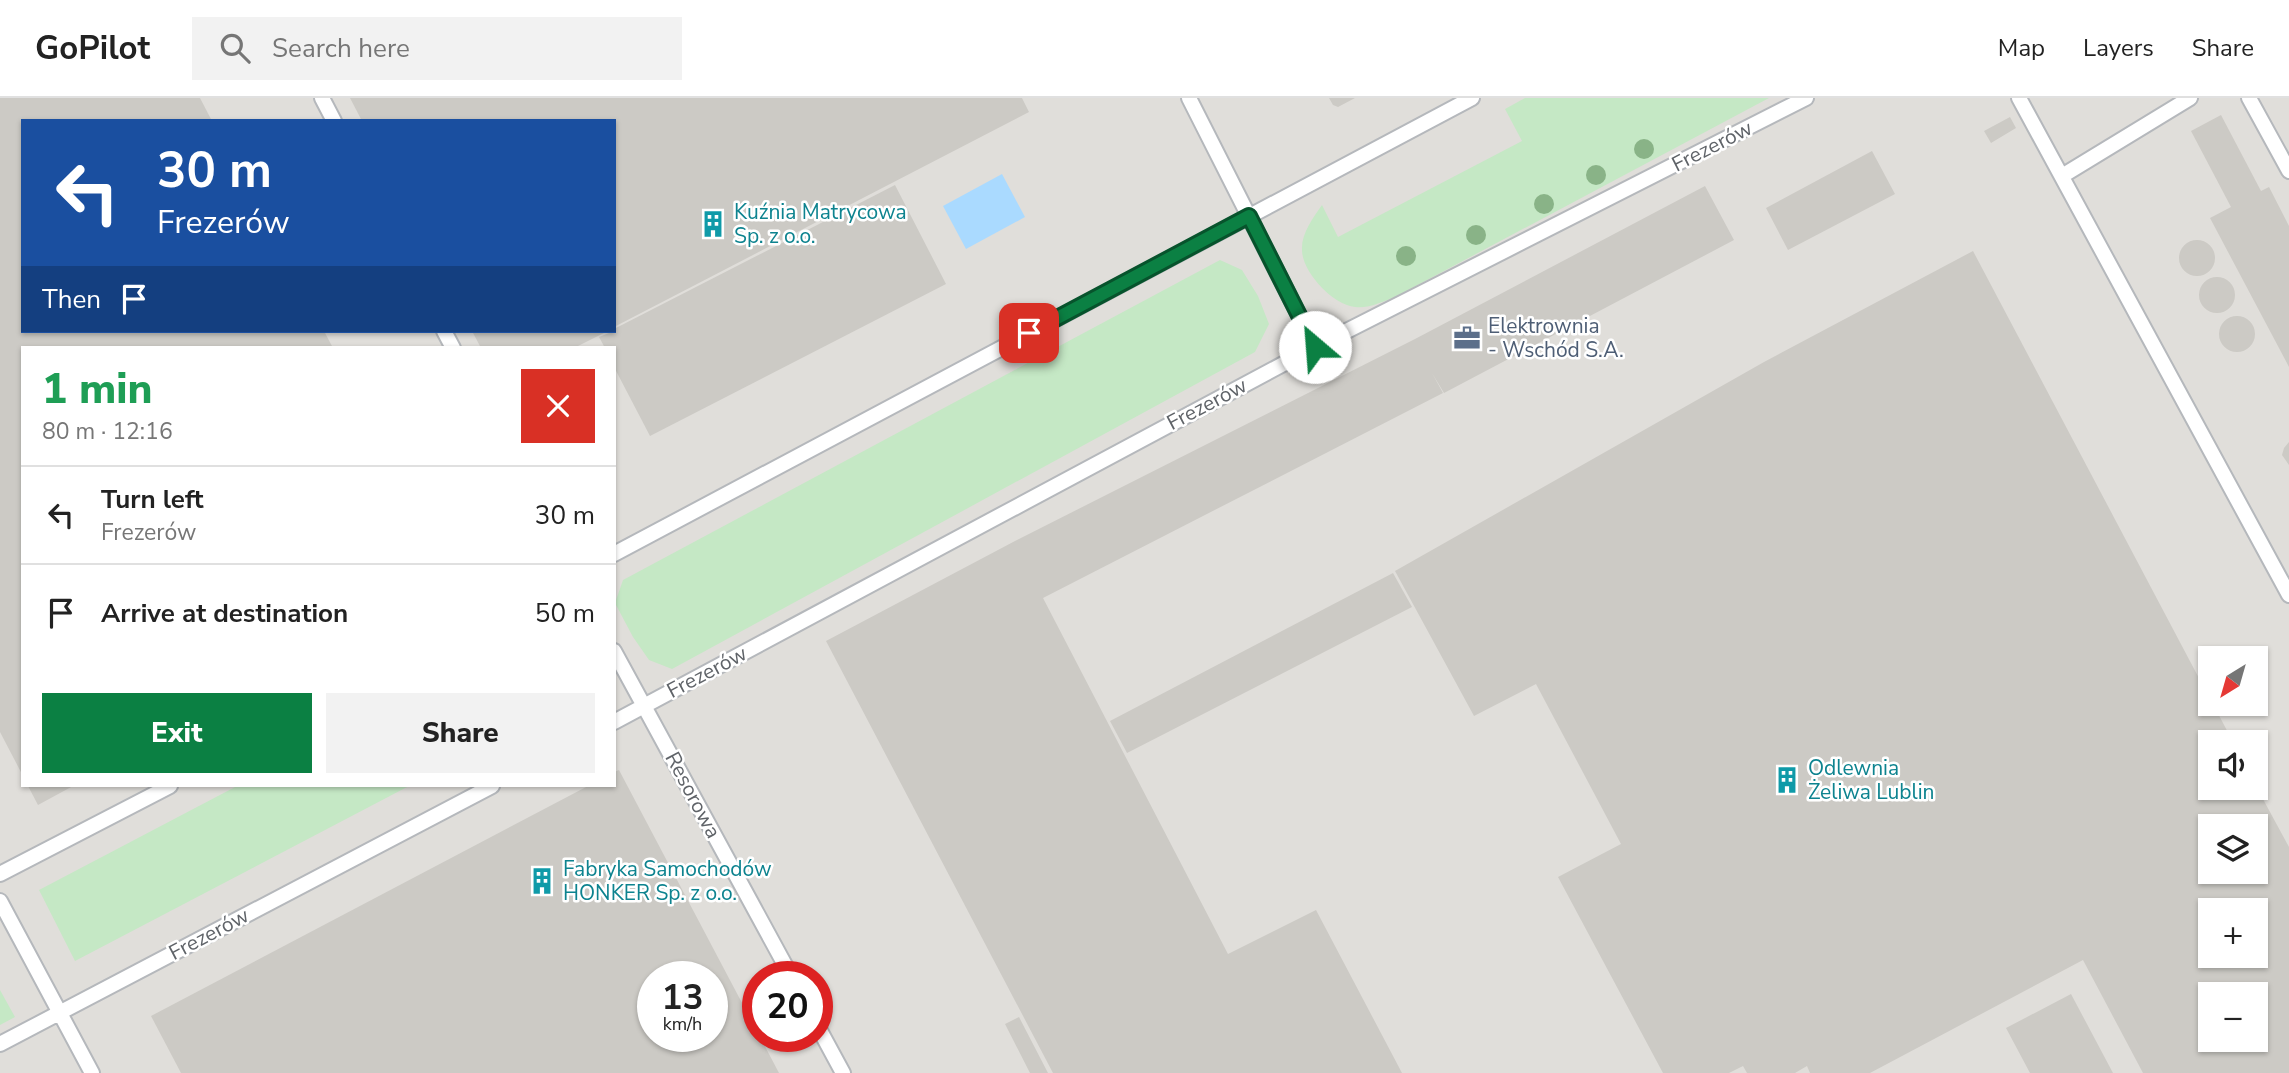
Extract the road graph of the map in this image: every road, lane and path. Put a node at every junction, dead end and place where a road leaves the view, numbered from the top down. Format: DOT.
graph roads {
  1 [pos="322,98"];
  2 [pos="1189,98"];
  3 [pos="1472,98"];
  4 [pos="1806,98"];
  5 [pos="2019,98"];
  6 [pos="2190,98"];
  7 [pos="2249,98"];
  8 [pos="333,119"];
  9 [pos="2289,172"];
  10 [pos="2062,176"];
  11 [pos="1249,216"];
  12 [pos="1315,347"];
  13 [pos="616,553"];
  14 [pos="2289,595"];
  15 [pos="616,656"];
  16 [pos="644,706"];
  17 [pos="616,721"];
  18 [pos="168,787"];
  19 [pos="490,787"];
  20 [pos="0,874"];
  21 [pos="0,901"];
  22 [pos="783,961"];
  23 [pos="60,1012"];
  24 [pos="0,1044"];
  25 [pos="832,1052"];
  26 [pos="92,1073"];
  27 [pos="843,1073"];
  1 -- 8 [label="lane"];
  2 -- 11 [label="lane"];
  3 -- 11 [label="lane"];
  4 -- 12 [label="lane, Frezerów"];
  5 -- 10 [label="lane"];
  6 -- 10 [label="lane"];
  7 -- 9 [label="lane"];
  10 -- 14 [label="lane"];
  11 -- 12 [label="lane"];
  11 -- 13 [label="lane"];
  12 -- 16 [label="lane, Frezerów"];
  15 -- 16 [label="lane, Resorowa"];
  16 -- 17 [label="lane, Frezerów"];
  16 -- 22 [label="lane, Resorowa"];
  18 -- 20 [label="lane"];
  19 -- 23 [label="lane, Frezerów"];
  21 -- 23 [label="lane"];
  23 -- 24 [label="lane, Frezerów"];
  23 -- 26 [label="lane"];
  25 -- 27 [label="lane"];
}
